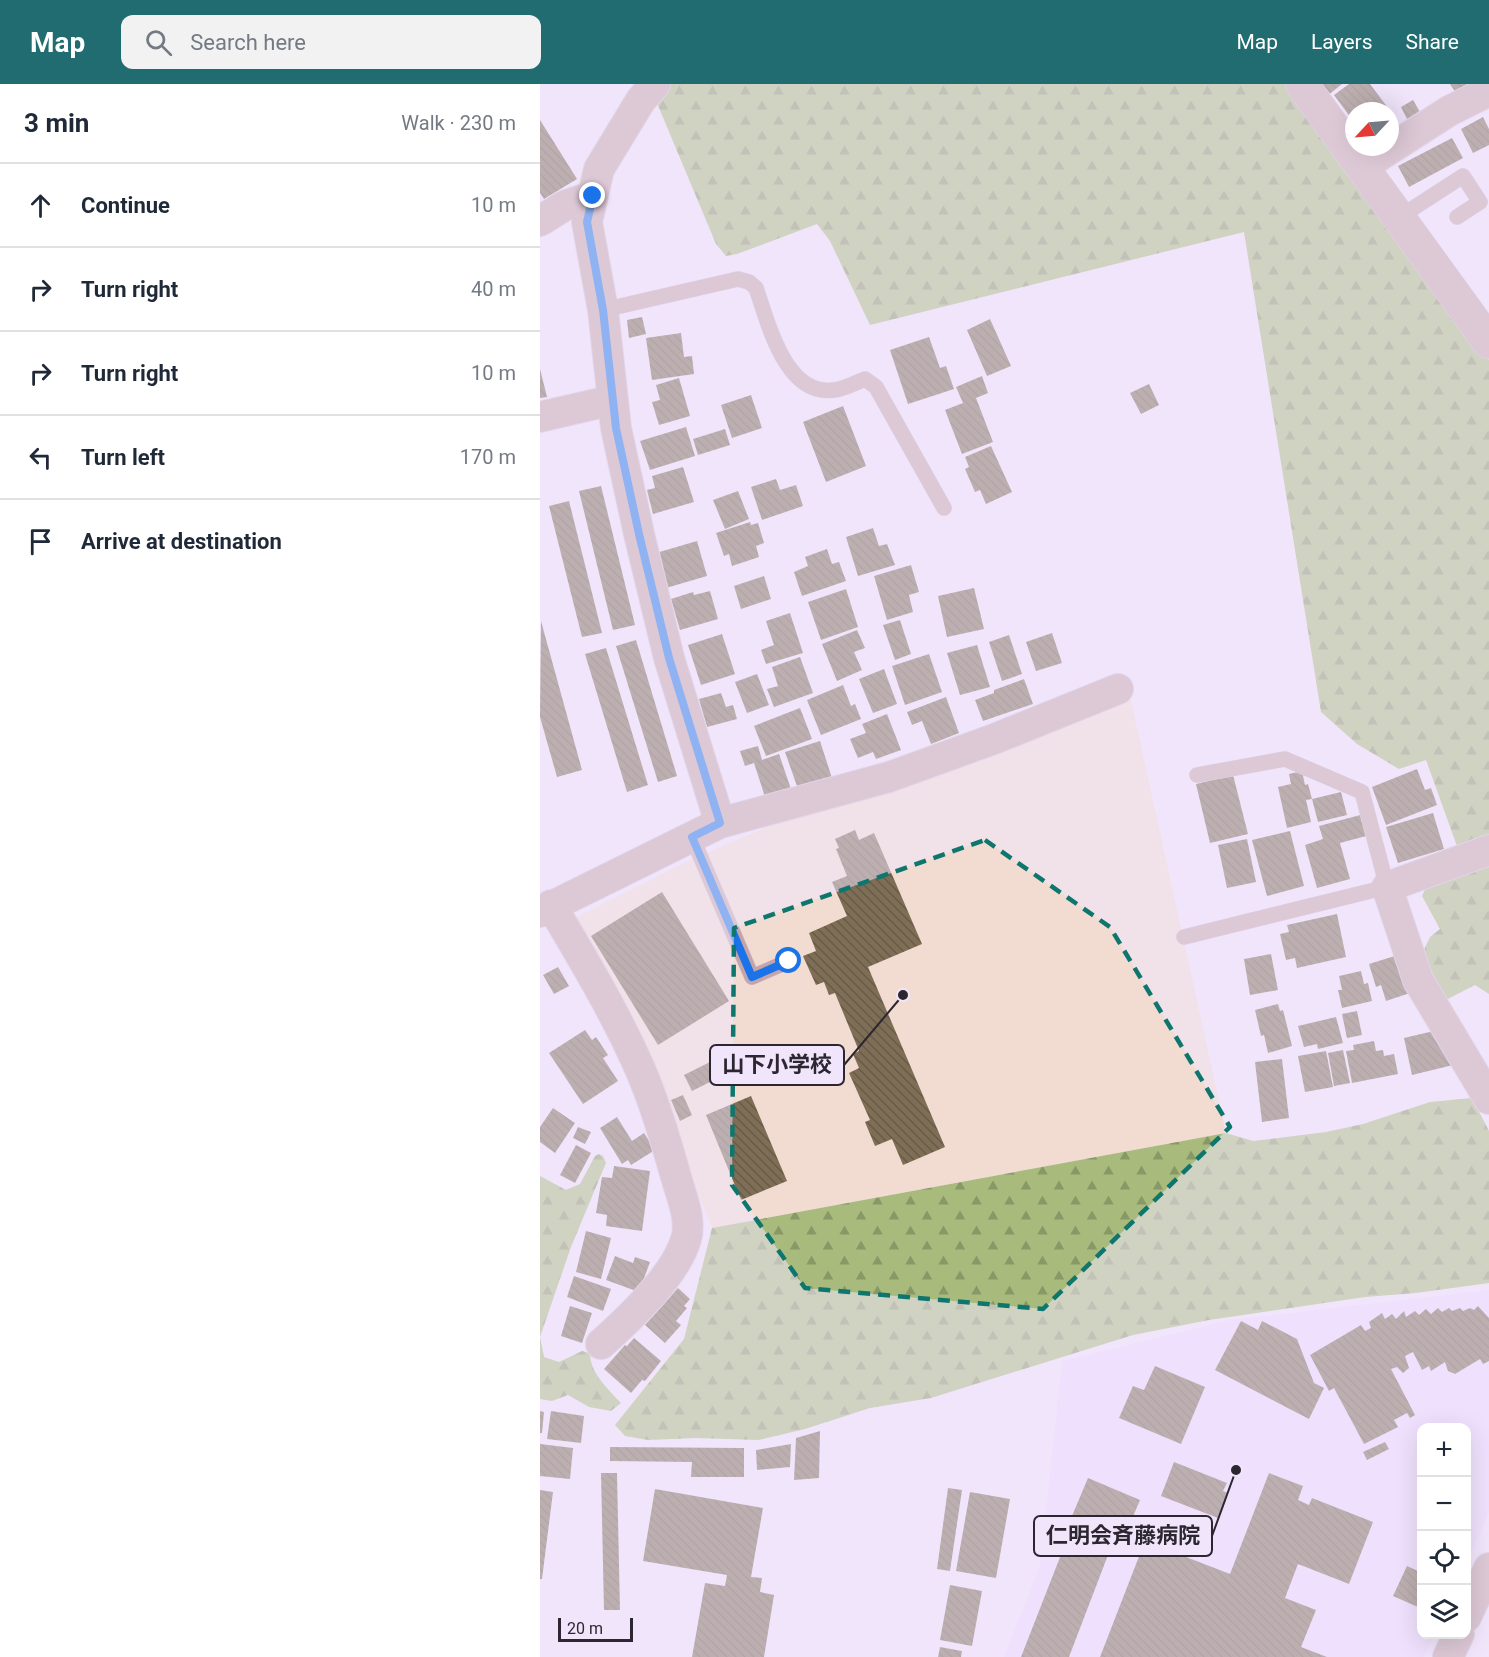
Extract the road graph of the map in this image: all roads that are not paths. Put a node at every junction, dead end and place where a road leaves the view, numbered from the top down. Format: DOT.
graph roads {
  1 [pos="655,84"];
  2 [pos="1302,84"];
  3 [pos="1489,91"];
  4 [pos="1362,167"];
  5 [pos="593,196"];
  6 [pos="1457,217"];
  7 [pos="1398,218"];
  8 [pos="540,221"];
  9 [pos="603,310"];
  10 [pos="1489,342"];
  11 [pos="613,400"];
  12 [pos="540,417"];
  13 [pos="944,508"];
  14 [pos="1118,689"];
  15 [pos="1197,775"];
  16 [pos="720,823"];
  17 [pos="692,837"];
  18 [pos="1489,850"];
  19 [pos="1387,887"];
  20 [pos="546,908"];
  21 [pos="1184,937"];
  22 [pos="789,961"];
  23 [pos="1489,1099"];
  24 [pos="601,1344"];
  25 [pos="1489,1568"];
  26 [pos="1471,1608"];
  27 [pos="1457,1639"];
  28 [pos="1448,1657"];
  1 -- 5 [label="street"];
  2 -- 4 [label="street"];
  3 -- 4 [label="street"];
  4 -- 7 [label="street"];
  5 -- 8 [label="street"];
  5 -- 9 [label="street"];
  6 -- 7 [label="lane"];
  7 -- 10 [label="street"];
  9 -- 11 [label="street"];
  9 -- 13 [label="lane"];
  11 -- 12 [label="street"];
  11 -- 16 [label="street"];
  14 -- 16 [label="street"];
  15 -- 19 [label="lane"];
  16 -- 17 [label="street"];
  17 -- 20 [label="street"];
  17 -- 22 [label="lane"];
  18 -- 19 [label="street"];
  19 -- 21 [label="lane"];
  19 -- 23 [label="street"];
  20 -- 24 [label="street"];
  25 -- 26 [label="street"];
  27 -- 28 [label="street"];
}
